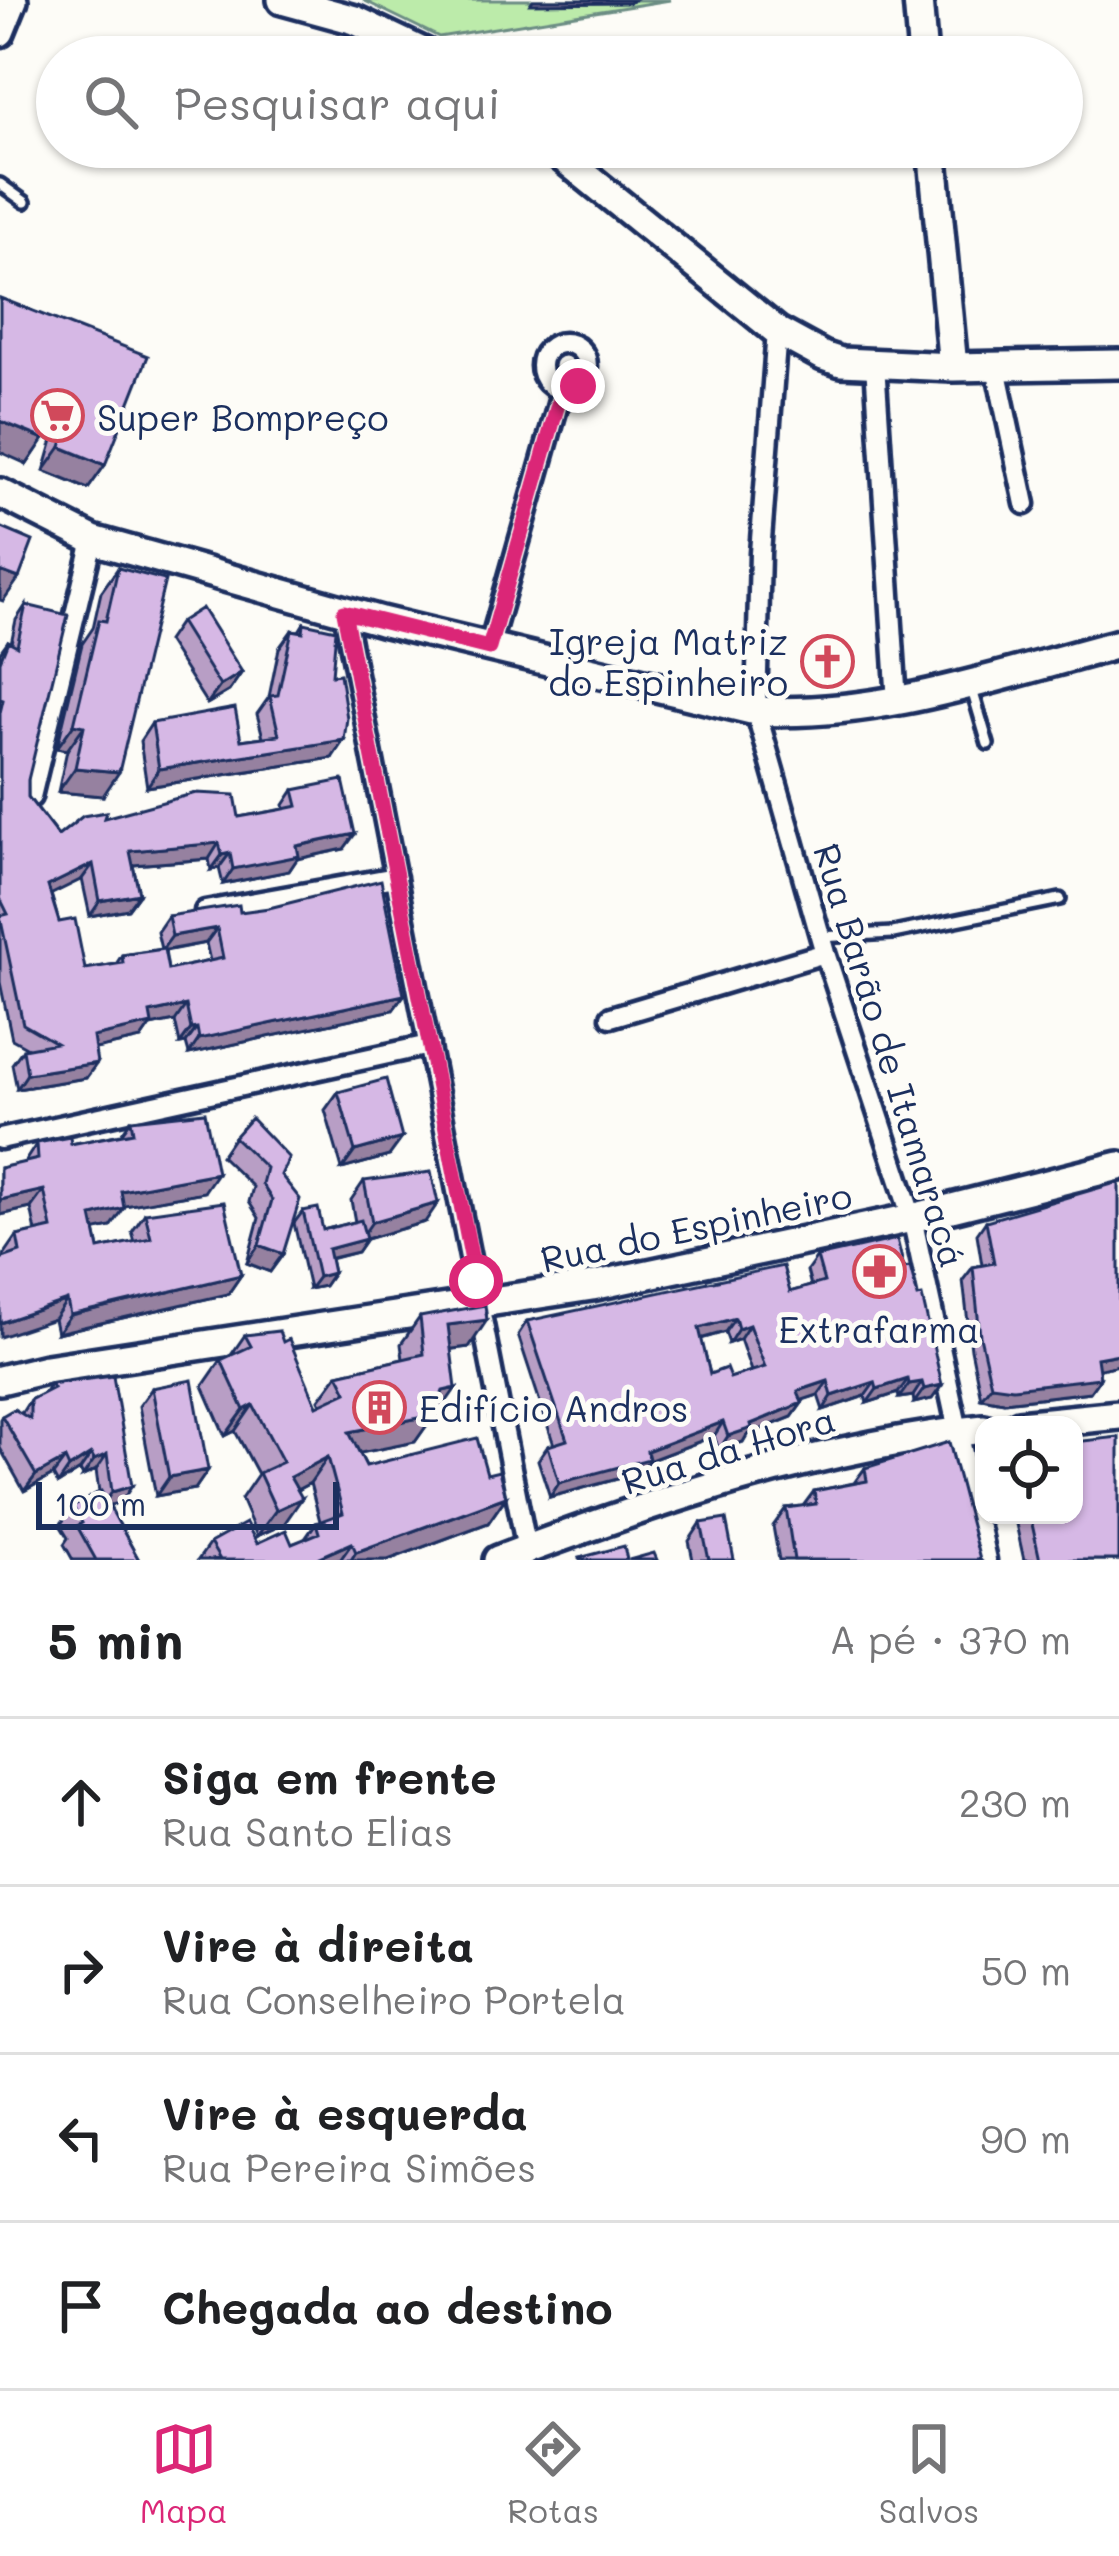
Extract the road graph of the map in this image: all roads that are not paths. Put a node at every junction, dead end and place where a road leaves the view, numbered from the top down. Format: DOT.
graph roads {
  1 [pos="13,0"];
  2 [pos="282,0"];
  3 [pos="918,0"];
  4 [pos="0,32"];
  5 [pos="389,36"];
  6 [pos="921,36"];
  7 [pos="576,168"];
  8 [pos="934,168"];
  9 [pos="0,184"];
  10 [pos="26,202"];
  11 [pos="777,331"];
  12 [pos="994,363"];
  13 [pos="875,364"];
  14 [pos="1119,364"];
  15 [pos="952,367"];
  16 [pos="562,390"];
  17 [pos="0,494"];
  18 [pos="1025,504"];
  19 [pos="93,540"];
  20 [pos="344,612"];
  21 [pos="1119,644"];
  22 [pos="489,648"];
  23 [pos="970,683"];
  24 [pos="897,702"];
  25 [pos="756,711"];
  26 [pos="988,744"];
  27 [pos="31,796"];
  28 [pos="396,878"];
  29 [pos="1060,898"];
  30 [pos="194,913"];
  31 [pos="823,945"];
  32 [pos="610,1017"];
  33 [pos="429,1045"];
  34 [pos="0,1137"];
  35 [pos="1119,1166"];
  36 [pos="912,1218"];
  37 [pos="481,1306"];
  38 [pos="0,1380"];
  39 [pos="1119,1415"];
  40 [pos="1083,1419"];
  41 [pos="971,1430"];
  42 [pos="528,1555"];
  43 [pos="498,1560"];
  44 [pos="986,1560"];
  1 -- 4 [label="street"];
  2 -- 5 [label="street"];
  3 -- 6 [label="street"];
  7 -- 11 [label="street"];
  8 -- 15 [label="street"];
  9 -- 10 [label="lane"];
  11 -- 13 [label="street"];
  11 -- 25 [label="street, Rua Barão de Itamaracá"];
  12 -- 14 [label="street"];
  12 -- 15 [label="street"];
  12 -- 18 [label="street"];
  13 -- 15 [label="street"];
  13 -- 24 [label="street"];
  16 -- 22 [label="street"];
  17 -- 19 [label="street"];
  19 -- 20 [label="street"];
  19 -- 27 [label="street"];
  20 -- 22 [label="street"];
  20 -- 28 [label="street"];
  21 -- 23 [label="street"];
  22 -- 25 [label="street"];
  23 -- 24 [label="street"];
  23 -- 26 [label="lane"];
  24 -- 25 [label="street"];
  25 -- 31 [label="street, Rua Barão de Itamaracá"];
  28 -- 30 [label="street"];
  28 -- 33 [label="street"];
  29 -- 31 [label="lane"];
  31 -- 32 [label="street"];
  31 -- 36 [label="street, Rua Barão de Itamaracá"];
  33 -- 34 [label="street"];
  33 -- 37 [label="street"];
  35 -- 36 [label="street, Rua do Espinheiro"];
  36 -- 37 [label="street, Rua do Espinheiro"];
  36 -- 41 [label="street, Rua Barão de Itamaracá"];
  37 -- 38 [label="street, Rua do Espinheiro"];
  37 -- 42 [label="street"];
  39 -- 40 [label="street"];
  41 -- 42 [label="street, Rua da Hora"];
  41 -- 44 [label="street, Rua Barão de Itamaracá"];
  42 -- 43 [label="street, Rua da Hora"];
}
